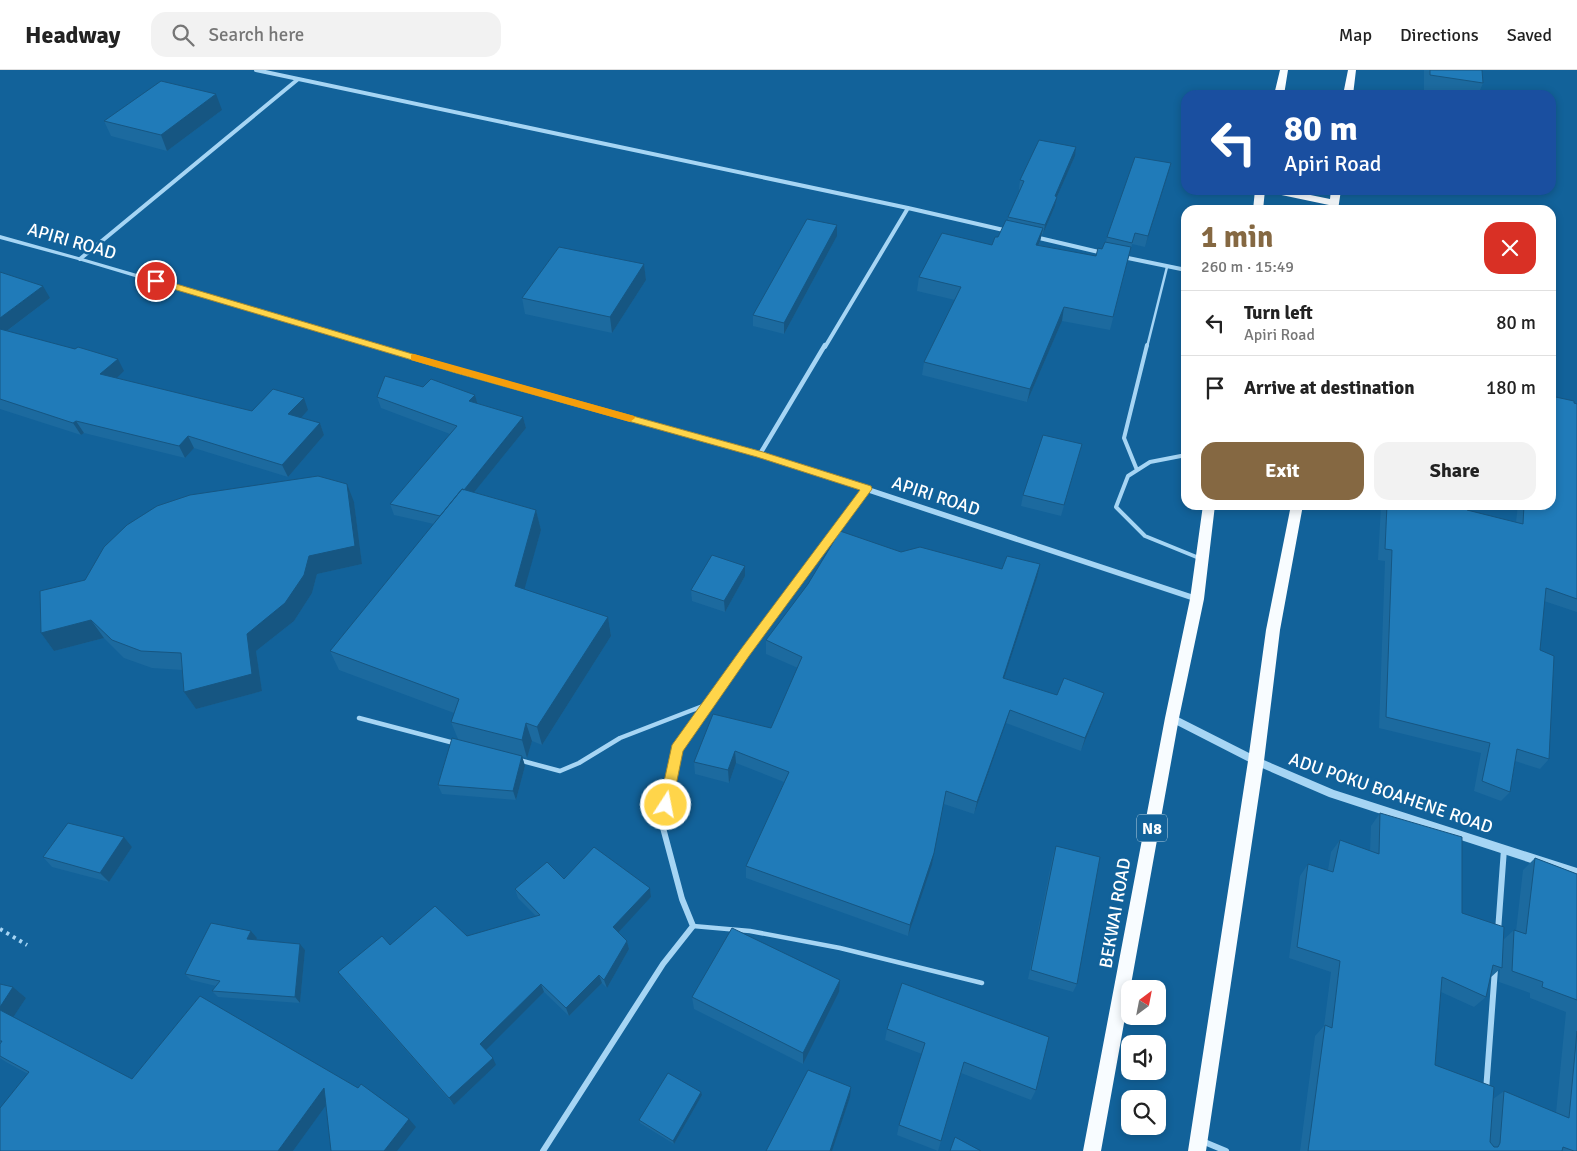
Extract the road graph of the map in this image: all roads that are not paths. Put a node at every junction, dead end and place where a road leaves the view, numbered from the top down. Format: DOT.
graph roads {
  1 [pos="256,70"];
  2 [pos="1284,70"];
  3 [pos="1352,70"];
  4 [pos="297,80"];
  5 [pos="1280,90"];
  6 [pos="1349,90"];
  7 [pos="1291,195"];
  8 [pos="1330,205"];
  9 [pos="908,208"];
  10 [pos="1014,232"];
  11 [pos="1033,236"];
  12 [pos="0,237"];
  13 [pos="1109,254"];
  14 [pos="1119,256"];
  15 [pos="80,259"];
  16 [pos="1167,267"];
  17 [pos="1181,269"];
  18 [pos="760,454"];
  19 [pos="1181,455"];
  20 [pos="1137,470"];
  21 [pos="867,489"];
  22 [pos="1208,510"];
  23 [pos="1296,510"];
  24 [pos="1202,559"];
  25 [pos="1198,599"];
  26 [pos="709,704"];
  27 [pos="359,718"];
  28 [pos="1172,718"];
  29 [pos="455,743"];
  30 [pos="513,758"];
  31 [pos="1256,762"];
  32 [pos="1504,849"];
  33 [pos="1577,873"];
  34 [pos="693,926"];
  35 [pos="1497,937"];
  36 [pos="1495,966"];
  37 [pos="982,983"];
  38 [pos="1485,1102"];
  39 [pos="1198,1145"];
  40 [pos="543,1151"];
  41 [pos="1092,1151"];
  42 [pos="1226,1151"];
  1 -- 4 [label="street"];
  2 -- 5 [label="highway"];
  3 -- 6 [label="highway"];
  4 -- 9 [label="street"];
  4 -- 15 [label="street"];
  7 -- 8 [label="highway"];
  9 -- 10 [label="street"];
  9 -- 18 [label="street"];
  11 -- 13 [label="street"];
  12 -- 15 [label="street, APIRI ROAD"];
  14 -- 16 [label="street"];
  15 -- 18 [label="street, APIRI ROAD"];
  16 -- 17 [label="street"];
  16 -- 20 [label="lane"];
  18 -- 21 [label="street, APIRI ROAD"];
  19 -- 20 [label="lane"];
  20 -- 24 [label="lane"];
  21 -- 25 [label="street, APIRI ROAD"];
  21 -- 26 [label="street"];
  22 -- 24 [label="highway, BEKWAI ROAD / N8"];
  23 -- 31 [label="highway"];
  24 -- 25 [label="highway, BEKWAI ROAD / N8"];
  25 -- 28 [label="highway, BEKWAI ROAD / N8"];
  26 -- 30 [label="lane"];
  26 -- 34 [label="street"];
  27 -- 29 [label="lane"];
  28 -- 31 [label="street, ADU POKU BOAHENE ROAD"];
  28 -- 41 [label="highway, BEKWAI ROAD / N8"];
  31 -- 32 [label="street, ADU POKU BOAHENE ROAD"];
  31 -- 39 [label="highway"];
  32 -- 33 [label="street, ADU POKU BOAHENE ROAD"];
  32 -- 35 [label="street"];
  34 -- 37 [label="lane"];
  34 -- 40 [label="street"];
  36 -- 38 [label="street"];
  39 -- 42 [label="street"];
}
